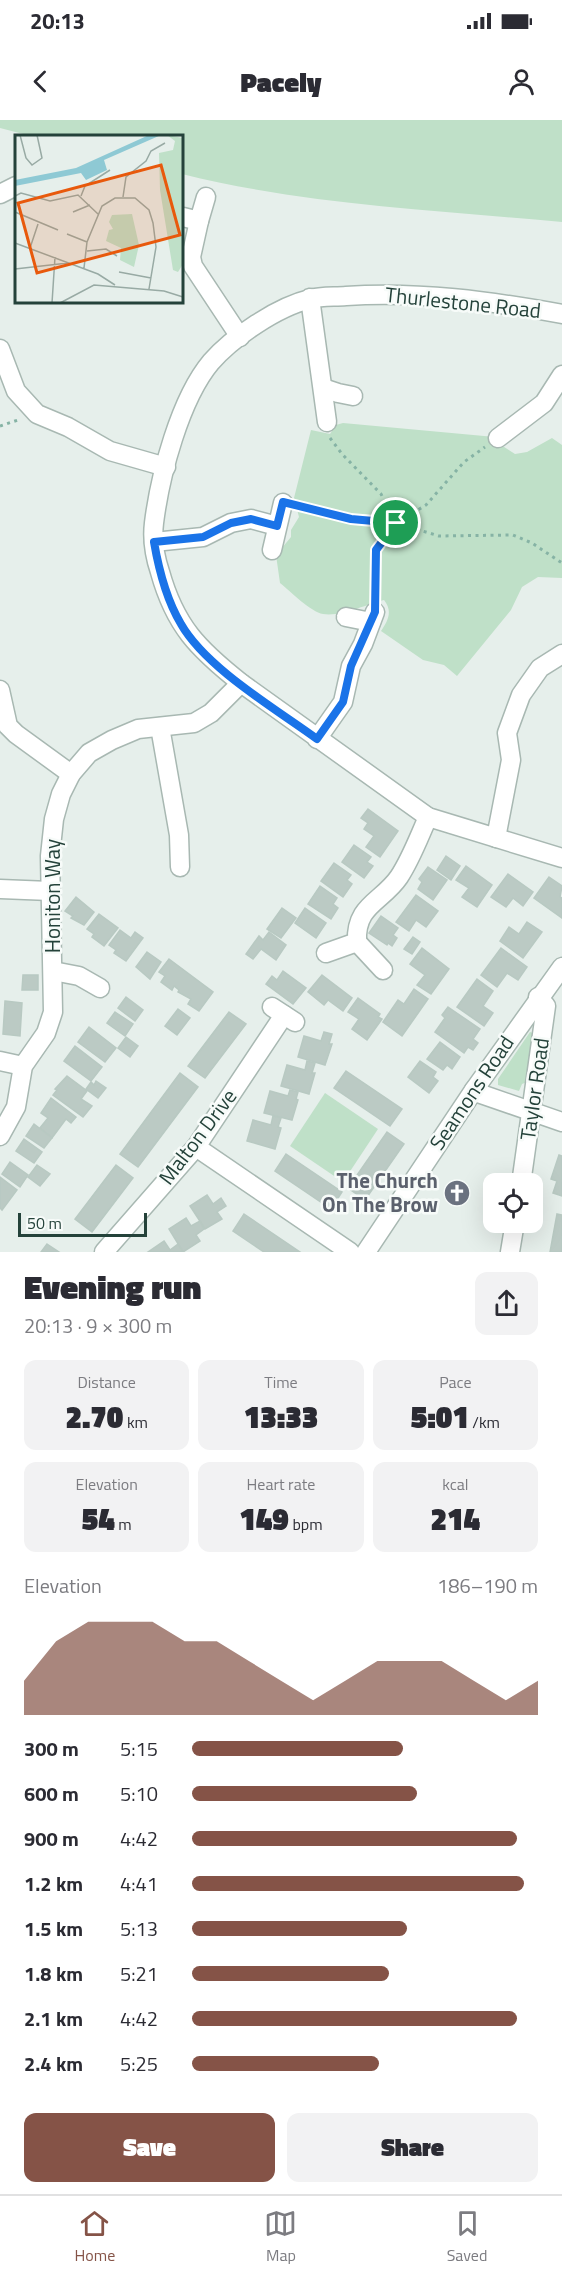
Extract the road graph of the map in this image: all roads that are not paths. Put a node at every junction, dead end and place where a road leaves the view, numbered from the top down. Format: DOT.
graph roads {
  1 [pos="15,186"];
  2 [pos="0,194"];
  3 [pos="206,197"];
  4 [pos="310,298"];
  5 [pos="562,314"];
  6 [pos="240,337"];
  7 [pos="0,349"];
  8 [pos="562,375"];
  9 [pos="323,388"];
  10 [pos="353,396"];
  11 [pos="327,422"];
  12 [pos="498,438"];
  13 [pos="166,467"];
  14 [pos="283,502"];
  15 [pos="277,526"];
  16 [pos="154,542"];
  17 [pos="273,550"];
  18 [pos="346,616"];
  19 [pos="562,654"];
  20 [pos="241,683"];
  21 [pos="0,690"];
  22 [pos="160,727"];
  23 [pos="317,739"];
  24 [pos="71,774"];
  25 [pos="428,817"];
  26 [pos="496,838"];
  27 [pos="562,858"];
  28 [pos="180,867"];
  29 [pos="0,889"];
  30 [pos="50,891"];
  31 [pos="357,942"];
  32 [pos="326,953"];
  33 [pos="562,967"];
  34 [pos="383,970"];
  35 [pos="53,971"];
  36 [pos="100,988"];
  37 [pos="538,997"];
  38 [pos="284,1014"];
  39 [pos="0,1061"];
  40 [pos="23,1066"];
  41 [pos="474,1090"];
  42 [pos="532,1112"];
  43 [pos="562,1122"];
  44 [pos="0,1136"];
  45 [pos="196,1147"];
  46 [pos="523,1173"];
  47 [pos="513,1233"];
  48 [pos="104,1252"];
  49 [pos="350,1252"];
  50 [pos="366,1252"];
  51 [pos="510,1252"];
  1 -- 2 [label="street"];
  3 -- 6 [label="street"];
  4 -- 5 [label="street, Thurlestone Road"];
  4 -- 6 [label="street, Thurlestone Road"];
  4 -- 9 [label="street"];
  6 -- 13 [label="street, Thurlestone Road"];
  7 -- 13 [label="street"];
  8 -- 12 [label="street"];
  9 -- 10 [label="street"];
  9 -- 11 [label="street"];
  13 -- 16 [label="street, Thurlestone Road"];
  14 -- 15 [label="street"];
  15 -- 16 [label="street"];
  15 -- 17 [label="street"];
  16 -- 20 [label="street, Thurlestone Road"];
  18 -- 23 [label="street"];
  19 -- 26 [label="street"];
  20 -- 22 [label="street, Honiton Way"];
  20 -- 23 [label="street, Thurlestone Road"];
  21 -- 24 [label="street"];
  22 -- 24 [label="street, Honiton Way"];
  22 -- 28 [label="street"];
  23 -- 25 [label="street, Thurlestone Road"];
  24 -- 30 [label="street, Honiton Way"];
  25 -- 26 [label="street, Thurlestone Road"];
  25 -- 31 [label="street"];
  26 -- 27 [label="street, Thurlestone Road"];
  29 -- 30 [label="street"];
  30 -- 35 [label="street, Honiton Way"];
  31 -- 32 [label="street"];
  31 -- 34 [label="street"];
  33 -- 37 [label="street, Seamons Road"];
  35 -- 36 [label="street"];
  35 -- 40 [label="street, Honiton Way"];
  37 -- 41 [label="street, Seamons Road"];
  37 -- 42 [label="street, Taylor Road"];
  38 -- 45 [label="street, Malton Drive"];
  39 -- 40 [label="street"];
  40 -- 44 [label="street, Honiton Way"];
  41 -- 42 [label="street"];
  41 -- 50 [label="street, Seamons Road"];
  42 -- 43 [label="street"];
  42 -- 46 [label="street, Taylor Road"];
  45 -- 48 [label="street, Malton Drive"];
  45 -- 49 [label="street"];
  47 -- 51 [label="street"];
}
